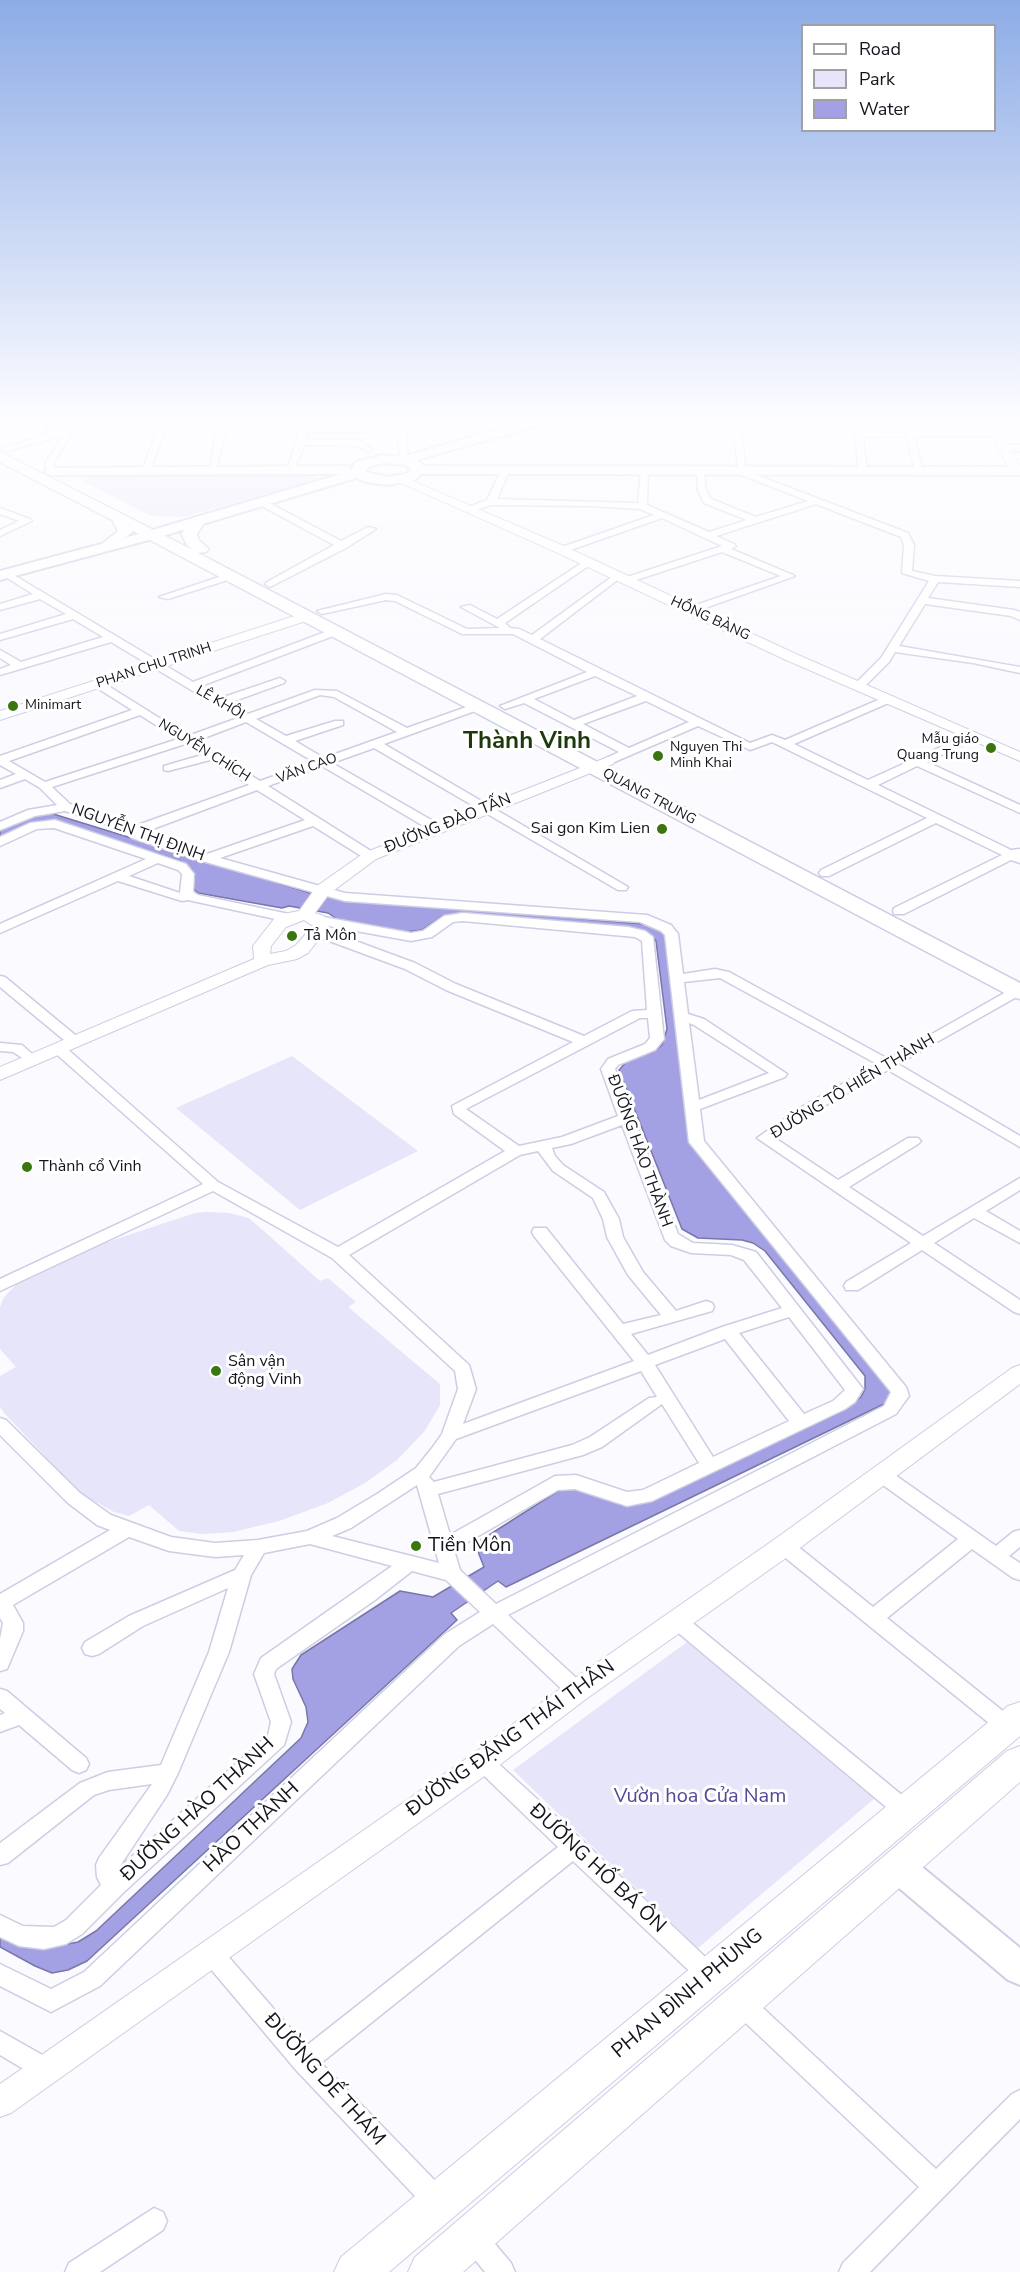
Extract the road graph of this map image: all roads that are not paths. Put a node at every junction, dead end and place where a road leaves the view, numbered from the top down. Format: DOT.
graph roads {
  1 [pos="22,524"];
  2 [pos="123,524"];
  3 [pos="135,524"];
  4 [pos="144,524"];
  5 [pos="186,524"];
  6 [pos="197,524"];
  7 [pos="302,524"];
  8 [pos="505,524"];
  9 [pos="636,524"];
  10 [pos="684,524"];
  11 [pos="743,524"];
  12 [pos="876,524"];
  13 [pos="371,529"];
  14 [pos="158,532"];
  15 [pos="0,533"];
  16 [pos="710,535"];
  17 [pos="108,546"];
  18 [pos="343,546"];
  19 [pos="201,549"];
  20 [pos="562,549"];
  21 [pos="723,549"];
  22 [pos="589,562"];
  23 [pos="4,575"];
  24 [pos="231,576"];
  25 [pos="622,578"];
  26 [pos="935,579"];
  27 [pos="270,584"];
  28 [pos="1020,584"];
  29 [pos="42,595"];
  30 [pos="164,597"];
  31 [pos="921,600"];
  32 [pos="0,607"];
  33 [pos="466,607"];
  34 [pos="691,610"];
  35 [pos="315,613"];
  36 [pos="74,615"];
  37 [pos="1020,617"];
  38 [pos="498,623"];
  39 [pos="337,631"];
  40 [pos="515,631"];
  41 [pos="0,637"];
  42 [pos="112,638"];
  43 [pos="531,641"];
  44 [pos="893,648"];
  45 [pos="0,653"];
  46 [pos="156,665"];
  47 [pos="20,666"];
  48 [pos="1020,670"];
  49 [pos="0,672"];
  50 [pos="596,672"];
  51 [pos="280,681"];
  52 [pos="98,684"];
  53 [pos="192,686"];
  54 [pos="859,686"];
  55 [pos="646,697"];
  56 [pos="525,699"];
  57 [pos="889,699"];
  58 [pos="220,702"];
  59 [pos="479,706"];
  60 [pos="505,706"];
  61 [pos="141,711"];
  62 [pos="0,716"];
  63 [pos="248,718"];
  64 [pos="698,722"];
  65 [pos="339,723"];
  66 [pos="574,724"];
  67 [pos="407,733"];
  68 [pos="973,736"];
  69 [pos="187,740"];
  70 [pos="286,740"];
  71 [pos="375,744"];
  72 [pos="785,744"];
  73 [pos="628,752"];
  74 [pos="210,756"];
  75 [pos="1020,757"];
  76 [pos="0,760"];
  77 [pos="917,762"];
  78 [pos="325,763"];
  79 [pos="600,764"];
  80 [pos="168,768"];
  81 [pos="26,775"];
  82 [pos="0,784"];
  83 [pos="868,785"];
  84 [pos="44,786"];
  85 [pos="260,786"];
  86 [pos="66,807"];
  87 [pos="486,808"];
  88 [pos="1020,809"];
  89 [pos="936,818"];
  90 [pos="315,821"];
  91 [pos="0,826"];
  92 [pos="720,826"];
  93 [pos="436,828"];
  94 [pos="135,830"];
  95 [pos="0,842"];
  96 [pos="1017,855"];
  97 [pos="370,856"];
  98 [pos="159,858"];
  99 [pos="206,858"];
  100 [pos="825,873"];
  101 [pos="119,877"];
  102 [pos="622,887"];
  103 [pos="322,892"];
  104 [pos="188,896"];
  105 [pos="899,911"];
  106 [pos="308,919"];
  107 [pos="0,929"];
  108 [pos="263,961"];
  109 [pos="676,979"];
  110 [pos="0,980"];
  111 [pos="1019,986"];
  112 [pos="656,1014"];
  113 [pos="681,1016"];
  114 [pos="586,1042"];
  115 [pos="67,1046"];
  116 [pos="0,1047"];
  117 [pos="32,1060"];
  118 [pos="889,1065"];
  119 [pos="0,1074"];
  120 [pos="693,1107"];
  121 [pos="625,1119"];
  122 [pos="913,1141"];
  123 [pos="1020,1142"];
  124 [pos="544,1146"];
  125 [pos="514,1151"];
  126 [pos="1020,1183"];
  127 [pos="213,1185"];
  128 [pos="839,1186"];
  129 [pos="976,1212"];
  130 [pos="540,1232"];
  131 [pos="1020,1239"];
  132 [pos="924,1242"];
  133 [pos="338,1254"];
  134 [pos="0,1286"];
  135 [pos="852,1286"];
  136 [pos="706,1307"];
  137 [pos="1020,1308"];
  138 [pos="794,1310"];
  139 [pos="667,1319"];
  140 [pos="620,1331"];
  141 [pos="728,1331"];
  142 [pos="645,1363"];
  143 [pos="1020,1374"];
  144 [pos="655,1402"];
  145 [pos="800,1422"];
  146 [pos="0,1424"];
  147 [pos="450,1435"];
  148 [pos="710,1466"];
  149 [pos="882,1475"];
  150 [pos="425,1481"];
  151 [pos="125,1530"];
  152 [pos="310,1537"];
  153 [pos="1020,1537"];
  154 [pos="971,1539"];
  155 [pos="784,1546"];
  156 [pos="258,1547"];
  157 [pos="443,1548"];
  158 [pos="996,1556"];
  159 [pos="408,1564"];
  160 [pos="1020,1573"];
  161 [pos="452,1574"];
  162 [pos="242,1575"];
  163 [pos="1,1603"];
  164 [pos="493,1614"];
  165 [pos="873,1618"];
  166 [pos="676,1620"];
  167 [pos="92,1648"];
  168 [pos="0,1663"];
  169 [pos="577,1690"];
  170 [pos="0,1697"];
  171 [pos="21,1714"];
  172 [pos="0,1724"];
  173 [pos="1017,1746"];
  174 [pos="483,1762"];
  175 [pos="79,1764"];
  176 [pos="168,1773"];
  177 [pos="920,1823"];
  178 [pos="574,1847"];
  179 [pos="0,1856"];
  180 [pos="898,1867"];
  181 [pos="116,1886"];
  182 [pos="0,1925"];
  183 [pos="212,1954"];
  184 [pos="1020,1969"];
  185 [pos="0,1974"];
  186 [pos="710,1977"];
  187 [pos="741,2003"];
  188 [pos="0,2042"];
  189 [pos="304,2062"];
  190 [pos="45,2069"];
  191 [pos="0,2102"];
  192 [pos="1020,2102"];
  193 [pos="937,2187"];
  194 [pos="438,2202"];
  195 [pos="154,2221"];
  196 [pos="472,2236"];
  197 [pos="78,2272"];
  198 [pos="356,2272"];
  199 [pos="430,2272"];
  200 [pos="502,2272"];
  201 [pos="852,2272"];
  1 -- 15 [label="street"];
  2 -- 17 [label="main road"];
  3 -- 14 [label="main road"];
  4 -- 14 [label="main road"];
  5 -- 14 [label="main road"];
  6 -- 19 [label="main road"];
  7 -- 18 [label="street"];
  8 -- 20 [label="street, HỒNG BÀNG"];
  9 -- 20 [label="street"];
  10 -- 16 [label="street"];
  11 -- 16 [label="street"];
  12 -- 26 [label="street"];
  13 -- 18 [label="street"];
  14 -- 17 [label="main road"];
  14 -- 19 [label="main road, QUANG TRUNG"];
  14 -- 24 [label="main road, QUANG TRUNG"];
  16 -- 21 [label="street"];
  17 -- 23 [label="main road"];
  18 -- 27 [label="street"];
  19 -- 27 [label="main road, QUANG TRUNG"];
  20 -- 22 [label="street, HỒNG BÀNG"];
  21 -- 25 [label="street"];
  21 -- 34 [label="street"];
  22 -- 25 [label="street, HỒNG BÀNG"];
  22 -- 38 [label="street"];
  23 -- 29 [label="street, LÊ KHÔI"];
  24 -- 30 [label="street"];
  24 -- 35 [label="main road, QUANG TRUNG"];
  25 -- 34 [label="street, HỒNG BÀNG"];
  25 -- 43 [label="street"];
  26 -- 28 [label="street"];
  26 -- 31 [label="street"];
  27 -- 35 [label="main road, QUANG TRUNG"];
  29 -- 32 [label="street"];
  29 -- 36 [label="street, LÊ KHÔI"];
  31 -- 37 [label="street"];
  31 -- 44 [label="street"];
  33 -- 38 [label="street"];
  34 -- 54 [label="street, HỒNG BÀNG"];
  35 -- 39 [label="main road, QUANG TRUNG"];
  35 -- 40 [label="street"];
  35 -- 46 [label="street, PHAN CHU TRINH"];
  35 -- 60 [label="main road, QUANG TRUNG"];
  36 -- 41 [label="street"];
  36 -- 42 [label="street, LÊ KHÔI"];
  38 -- 40 [label="street"];
  39 -- 53 [label="street"];
  39 -- 59 [label="main road, QUANG TRUNG"];
  40 -- 43 [label="street"];
  42 -- 46 [label="street, LÊ KHÔI"];
  42 -- 47 [label="street"];
  43 -- 50 [label="street"];
  44 -- 48 [label="street"];
  44 -- 54 [label="street"];
  45 -- 47 [label="street"];
  46 -- 52 [label="street, PHAN CHU TRINH"];
  46 -- 53 [label="street, LÊ KHÔI"];
  47 -- 49 [label="street"];
  50 -- 55 [label="street"];
  50 -- 56 [label="street"];
  51 -- 58 [label="street"];
  52 -- 61 [label="street, NGUYỄN CHÍCH"];
  52 -- 62 [label="street, PHAN CHU TRINH"];
  53 -- 58 [label="street, LÊ KHÔI"];
  54 -- 57 [label="street, HỒNG BÀNG"];
  55 -- 64 [label="street"];
  55 -- 66 [label="street"];
  56 -- 60 [label="street"];
  56 -- 66 [label="street"];
  57 -- 68 [label="street, HỒNG BÀNG"];
  57 -- 72 [label="street"];
  58 -- 63 [label="street, LÊ KHÔI"];
  59 -- 67 [label="street, VĂN CAO"];
  59 -- 79 [label="main road, QUANG TRUNG"];
  60 -- 79 [label="main road, QUANG TRUNG"];
  61 -- 69 [label="street, NGUYỄN CHÍCH"];
  61 -- 76 [label="street"];
  63 -- 67 [label="street"];
  63 -- 69 [label="street"];
  63 -- 70 [label="street, LÊ KHÔI"];
  64 -- 72 [label="street"];
  64 -- 73 [label="street"];
  65 -- 70 [label="street"];
  66 -- 73 [label="street"];
  67 -- 71 [label="street, VĂN CAO"];
  68 -- 75 [label="street, HỒNG BÀNG"];
  68 -- 77 [label="street"];
  69 -- 74 [label="street, NGUYỄN CHÍCH"];
  69 -- 84 [label="street"];
  70 -- 78 [label="street, LÊ KHÔI"];
  71 -- 78 [label="street, VĂN CAO"];
  71 -- 87 [label="street"];
  72 -- 83 [label="street"];
  73 -- 79 [label="street"];
  74 -- 80 [label="street"];
  74 -- 85 [label="street, NGUYỄN CHÍCH"];
  76 -- 81 [label="street, NGUYỄN THỊ ĐỊNH"];
  77 -- 83 [label="street"];
  77 -- 88 [label="street"];
  78 -- 85 [label="street, VĂN CAO"];
  78 -- 93 [label="street, LÊ KHÔI"];
  79 -- 87 [label="street, ĐƯỜNG ĐÀO TẤN"];
  79 -- 92 [label="main road, QUANG TRUNG"];
  81 -- 82 [label="street"];
  81 -- 84 [label="street, NGUYỄN THỊ ĐỊNH"];
  83 -- 89 [label="street"];
  84 -- 86 [label="street, NGUYỄN THỊ ĐỊNH"];
  85 -- 90 [label="street, NGUYỄN CHÍCH"];
  85 -- 94 [label="street, VĂN CAO"];
  86 -- 91 [label="street"];
  86 -- 94 [label="street, NGUYỄN THỊ ĐỊNH"];
  87 -- 93 [label="street, ĐƯỜNG ĐÀO TẤN"];
  87 -- 102 [label="street"];
  89 -- 96 [label="street"];
  89 -- 100 [label="street"];
  90 -- 97 [label="street, NGUYỄN CHÍCH"];
  90 -- 99 [label="street"];
  92 -- 100 [label="main road, QUANG TRUNG"];
  92 -- 111 [label="main road, QUANG TRUNG"];
  93 -- 97 [label="street, ĐƯỜNG ĐÀO TẤN"];
  94 -- 99 [label="street, NGUYỄN THỊ ĐỊNH"];
  95 -- 98 [label="street"];
  96 -- 105 [label="street"];
  97 -- 103 [label="street, ĐƯỜNG ĐÀO TẤN"];
  98 -- 101 [label="street"];
  98 -- 104 [label="street"];
  99 -- 103 [label="street, NGUYỄN THỊ ĐỊNH"];
  100 -- 105 [label="main road, QUANG TRUNG"];
  101 -- 104 [label="street, ĐƯỜNG HÀO THÀNH"];
  101 -- 107 [label="street"];
  103 -- 106 [label="street, ĐƯỜNG ĐÀO TẤN"];
  103 -- 109 [label="street, NGUYỄN THỊ ĐỊNH"];
  104 -- 106 [label="street, ĐƯỜNG HÀO THÀNH"];
  105 -- 111 [label="main road, QUANG TRUNG"];
  106 -- 108 [label="street, ĐƯỜNG ĐÀO TẤN"];
  106 -- 108 [label="street, ĐƯỜNG ĐÀO TẤN"];
  106 -- 112 [label="street, ĐƯỜNG HÀO THÀNH"];
  106 -- 114 [label="street"];
  108 -- 115 [label="street, ĐƯỜNG ĐÀO TẤN"];
  109 -- 113 [label="street"];
  109 -- 118 [label="street"];
  110 -- 115 [label="street"];
  111 -- 118 [label="street, ĐƯỜNG TÔ HIẾN THÀNH"];
  112 -- 114 [label="street"];
  112 -- 121 [label="street, ĐƯỜNG HÀO THÀNH"];
  113 -- 120 [label="street"];
  113 -- 120 [label="street"];
  114 -- 125 [label="street"];
  115 -- 117 [label="street, ĐƯỜNG ĐÀO TẤN"];
  115 -- 127 [label="street"];
  116 -- 117 [label="street"];
  117 -- 119 [label="street, ĐƯỜNG ĐÀO TẤN"];
  118 -- 123 [label="street"];
  118 -- 128 [label="street, ĐƯỜNG TÔ HIẾN THÀNH"];
  120 -- 164 [label="street"];
  121 -- 124 [label="street"];
  121 -- 138 [label="street, ĐƯỜNG HÀO THÀNH"];
  122 -- 128 [label="street"];
  124 -- 125 [label="street"];
  124 -- 139 [label="street"];
  125 -- 133 [label="street"];
  126 -- 129 [label="street"];
  127 -- 133 [label="street"];
  127 -- 134 [label="street"];
  128 -- 132 [label="street, ĐƯỜNG TÔ HIẾN THÀNH"];
  129 -- 131 [label="street"];
  129 -- 132 [label="street"];
  130 -- 140 [label="street"];
  132 -- 135 [label="street"];
  132 -- 137 [label="street, ĐƯỜNG TÔ HIẾN THÀNH"];
  133 -- 147 [label="street"];
  136 -- 139 [label="street"];
  138 -- 141 [label="street"];
  138 -- 145 [label="street, ĐƯỜNG HÀO THÀNH"];
  139 -- 140 [label="street"];
  140 -- 142 [label="street"];
  141 -- 142 [label="street"];
  141 -- 145 [label="street"];
  142 -- 147 [label="street"];
  142 -- 148 [label="street"];
  143 -- 149 [label="street, ĐƯỜNG ĐẶNG THÁI THÂN"];
  144 -- 150 [label="street"];
  145 -- 148 [label="street, ĐƯỜNG HÀO THÀNH"];
  146 -- 151 [label="street"];
  147 -- 150 [label="street"];
  148 -- 157 [label="street, ĐƯỜNG HÀO THÀNH"];
  149 -- 154 [label="street"];
  149 -- 155 [label="street, ĐƯỜNG ĐẶNG THÁI THÂN"];
  150 -- 152 [label="street"];
  150 -- 157 [label="street"];
  151 -- 156 [label="street"];
  151 -- 163 [label="street"];
  152 -- 156 [label="street"];
  152 -- 159 [label="street"];
  153 -- 158 [label="street"];
  154 -- 158 [label="street"];
  154 -- 165 [label="street"];
  155 -- 165 [label="street"];
  155 -- 166 [label="street, ĐƯỜNG ĐẶNG THÁI THÂN"];
  156 -- 162 [label="street"];
  157 -- 161 [label="street"];
  158 -- 160 [label="street"];
  159 -- 161 [label="street"];
  159 -- 181 [label="street, ĐƯỜNG HÀO THÀNH"];
  161 -- 164 [label="street"];
  162 -- 167 [label="street"];
  162 -- 176 [label="street"];
  163 -- 168 [label="street"];
  164 -- 169 [label="street"];
  164 -- 185 [label="street, HÀO THÀNH"];
  165 -- 173 [label="street"];
  166 -- 169 [label="street, ĐƯỜNG ĐẶNG THÁI THÂN"];
  166 -- 177 [label="street"];
  169 -- 174 [label="street, ĐƯỜNG ĐẶNG THÁI THÂN"];
  170 -- 171 [label="street"];
  171 -- 172 [label="street"];
  171 -- 175 [label="street"];
  173 -- 177 [label="highway, PHAN ĐÌNH PHÙNG"];
  174 -- 178 [label="street, ĐƯỜNG HỐ BÁ ÔN"];
  174 -- 183 [label="street, ĐƯỜNG ĐẶNG THÁI THÂN"];
  176 -- 179 [label="street"];
  176 -- 181 [label="street"];
  177 -- 180 [label="highway, PHAN ĐÌNH PHÙNG"];
  177 -- 186 [label="highway, PHAN ĐÌNH PHÙNG"];
  178 -- 186 [label="street, ĐƯỜNG HỐ BÁ ÔN"];
  178 -- 189 [label="street"];
  180 -- 184 [label="main road"];
  180 -- 187 [label="highway, PHAN ĐÌNH PHÙNG"];
  181 -- 182 [label="street, ĐƯỜNG HÀO THÀNH"];
  183 -- 189 [label="street, ĐƯỜNG DẾ THÁM"];
  183 -- 190 [label="street, ĐƯỜNG ĐẶNG THÁI THÂN"];
  186 -- 194 [label="highway, PHAN ĐÌNH PHÙNG"];
  187 -- 193 [label="street"];
  187 -- 196 [label="highway, PHAN ĐÌNH PHÙNG"];
  188 -- 190 [label="street"];
  189 -- 194 [label="street, ĐƯỜNG DẾ THÁM"];
  190 -- 191 [label="street, ĐƯỜNG ĐẶNG THÁI THÂN"];
  192 -- 193 [label="street"];
  193 -- 201 [label="street"];
  194 -- 196 [label="main road"];
  194 -- 198 [label="highway, PHAN ĐÌNH PHÙNG"];
  195 -- 197 [label="street"];
  196 -- 199 [label="highway, PHAN ĐÌNH PHÙNG"];
  196 -- 200 [label="street"];
}
